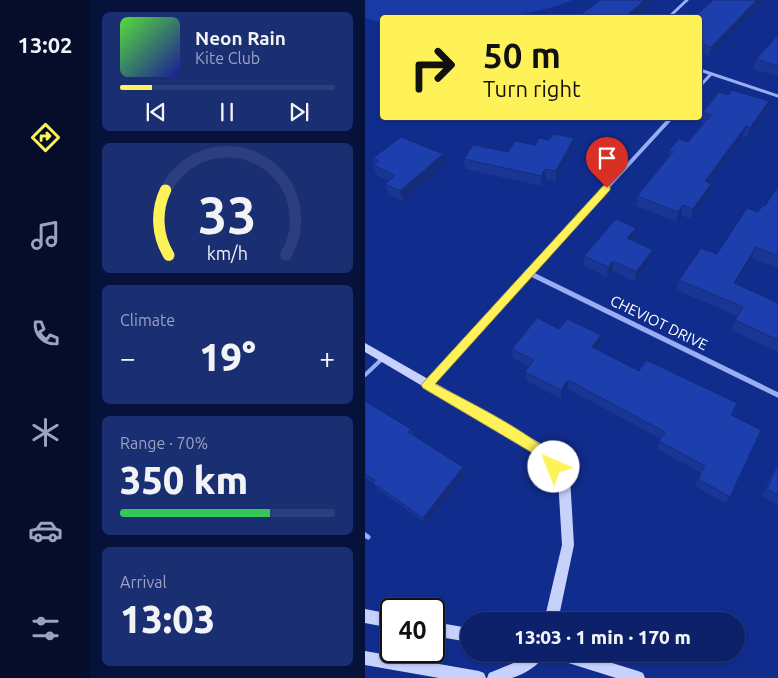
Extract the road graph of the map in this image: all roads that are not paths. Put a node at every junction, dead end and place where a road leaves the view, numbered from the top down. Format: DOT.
graph roads {
  1 [pos="687,0"];
  2 [pos="671,15"];
  3 [pos="702,71"];
  4 [pos="711,74"];
  5 [pos="702,84"];
  6 [pos="778,96"];
  7 [pos="669,120"];
  8 [pos="529,273"];
  9 [pos="365,347"];
  10 [pos="383,358"];
  11 [pos="365,375"];
  12 [pos="427,385"];
  13 [pos="778,395"];
  14 [pos="553,612"];
  15 [pos="365,616"];
  16 [pos="380,619"];
  17 [pos="445,631"];
  18 [pos="460,633"];
  19 [pos="365,658"];
  20 [pos="528,662"];
  21 [pos="587,662"];
  22 [pos="479,678"];
  23 [pos="494,678"];
  24 [pos="638,678"];
  1 -- 2 [label="street"];
  3 -- 4 [label="street"];
  4 -- 5 [label="street"];
  4 -- 6 [label="street"];
  7 -- 8 [label="street"];
  8 -- 12 [label="street"];
  8 -- 13 [label="street, CHEVIOT DRIVE"];
  9 -- 10 [label="street"];
  10 -- 11 [label="lane"];
  10 -- 12 [label="street"];
  12 -- 14 [label="street"];
  15 -- 16 [label="street"];
  17 -- 18 [label="street"];
  19 -- 22 [label="street"];
  20 -- 23 [label="street"];
  21 -- 24 [label="street"];
}
